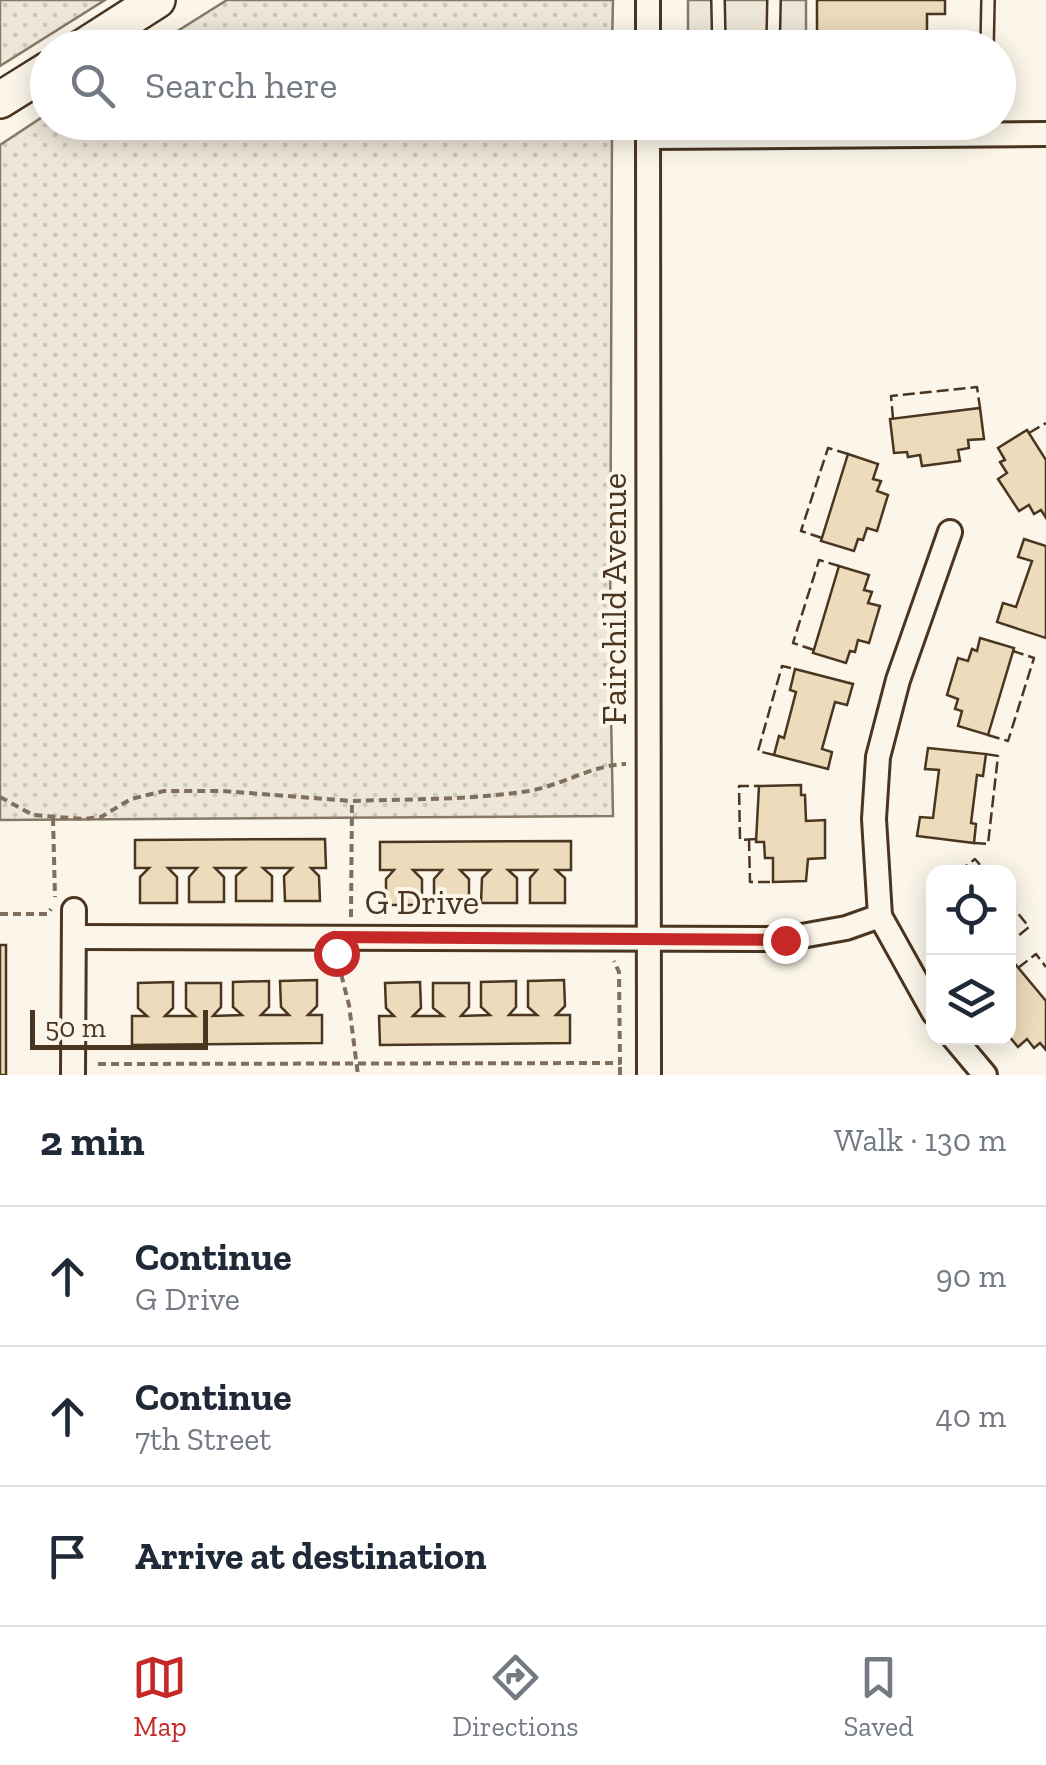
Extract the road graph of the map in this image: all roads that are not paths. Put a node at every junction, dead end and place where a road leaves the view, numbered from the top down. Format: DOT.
graph roads {
  1 [pos="157,0"];
  2 [pos="648,0"];
  3 [pos="718,0"];
  4 [pos="774,0"];
  5 [pos="988,0"];
  6 [pos="110,30"];
  7 [pos="648,30"];
  8 [pos="719,30"];
  9 [pos="773,30"];
  10 [pos="988,30"];
  11 [pos="30,81"];
  12 [pos="0,100"];
  13 [pos="1016,131"];
  14 [pos="1046,134"];
  15 [pos="648,140"];
  16 [pos="950,532"];
  17 [pos="64,905"];
  18 [pos="880,916"];
  19 [pos="650,937"];
  20 [pos="74,938"];
  21 [pos="926,999"];
  22 [pos="960,1045"];
  23 [pos="73,1070"];
  24 [pos="649,1075"];
  25 [pos="984,1075"];
  1 -- 6 [label="main road"];
  2 -- 7 [label="street"];
  3 -- 8 [label="lane"];
  4 -- 9 [label="lane"];
  5 -- 10 [label="lane"];
  11 -- 12 [label="main road"];
  13 -- 14 [label="street"];
  15 -- 19 [label="street, Fairchild Avenue"];
  16 -- 18 [label="street"];
  17 -- 20 [label="street"];
  18 -- 19 [label="street, G Drive"];
  18 -- 21 [label="street"];
  19 -- 20 [label="street, G Drive"];
  19 -- 24 [label="street, Fairchild Avenue"];
  20 -- 23 [label="street"];
  22 -- 25 [label="street"];
}
